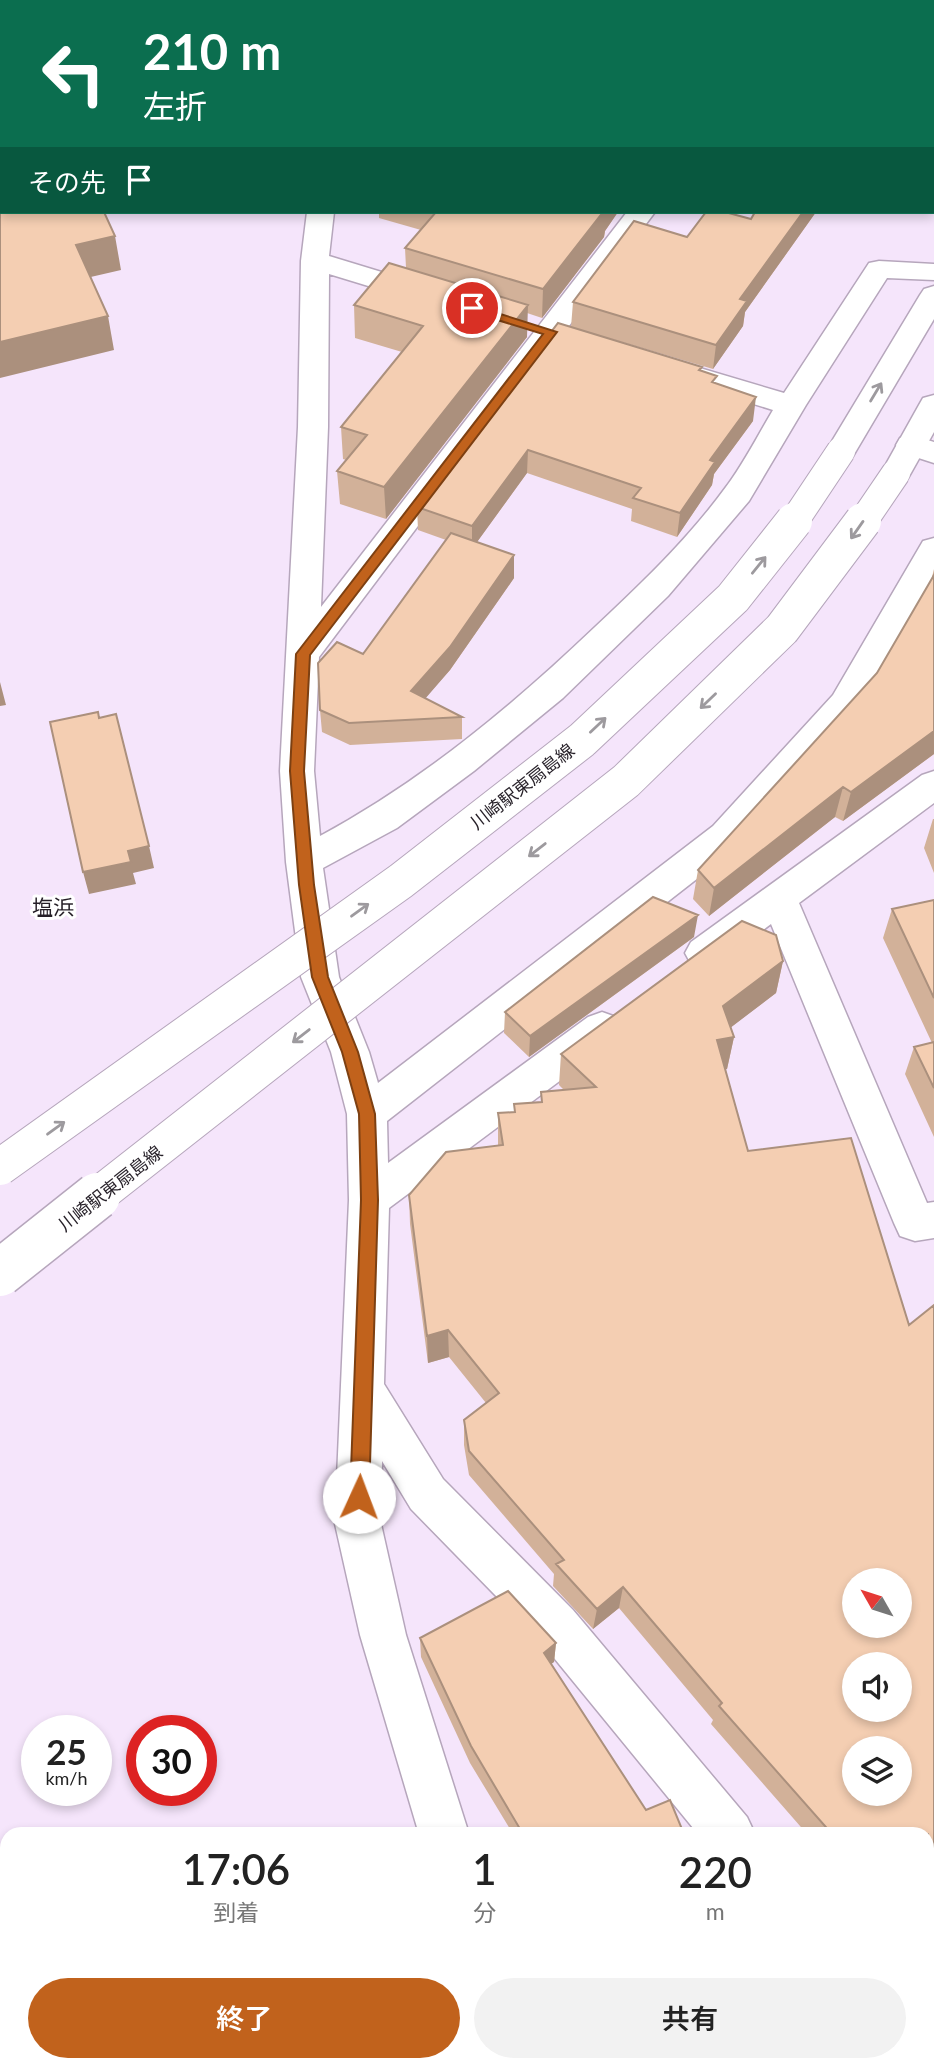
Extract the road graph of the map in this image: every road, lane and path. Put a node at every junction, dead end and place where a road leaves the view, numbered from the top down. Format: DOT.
graph roads {
  1 [pos="347,214"];
  2 [pos="640,214"];
  3 [pos="318,235"];
  4 [pos="934,272"];
  5 [pos="934,295"];
  6 [pos="446,300"];
  7 [pos="644,360"];
  8 [pos="791,405"];
  9 [pos="934,405"];
  10 [pos="914,457"];
  11 [pos="934,549"];
  12 [pos="303,654"];
  13 [pos="934,784"];
  14 [pos="304,862"];
  15 [pos="779,898"];
  16 [pos="679,971"];
  17 [pos="635,1004"];
  18 [pos="367,1114"];
  19 [pos="0,1167"];
  20 [pos="369,1200"];
  21 [pos="934,1220"];
  22 [pos="0,1273"];
  23 [pos="363,1389"];
  24 [pos="442,1827"];
  25 [pos="724,1827"];
  1 -- 3 [label="main road"];
  2 -- 12 [label="main road"];
  3 -- 6 [label="main road"];
  3 -- 12 [label="main road"];
  4 -- 8 [label="main road"];
  19 -- 5 [label="main road, 川崎駅東扇島線, one-way, bridge"];
  7 -- 8 [label="main road"];
  8 -- 14 [label="main road"];
  9 -- 10 [label="main road, 川崎駅東扇島線"];
  10 -- 22 [label="main road, 川崎駅東扇島線, one-way, bridge"];
  11 -- 18 [label="main road"];
  12 -- 14 [label="main road"];
  13 -- 15 [label="main road"];
  14 -- 18 [label="main road"];
  15 -- 16 [label="main road"];
  15 -- 21 [label="main road"];
  17 -- 20 [label="main road"];
  18 -- 20 [label="main road"];
  20 -- 23 [label="main road"];
  23 -- 24 [label="main road"];
  23 -- 25 [label="main road"];
}
